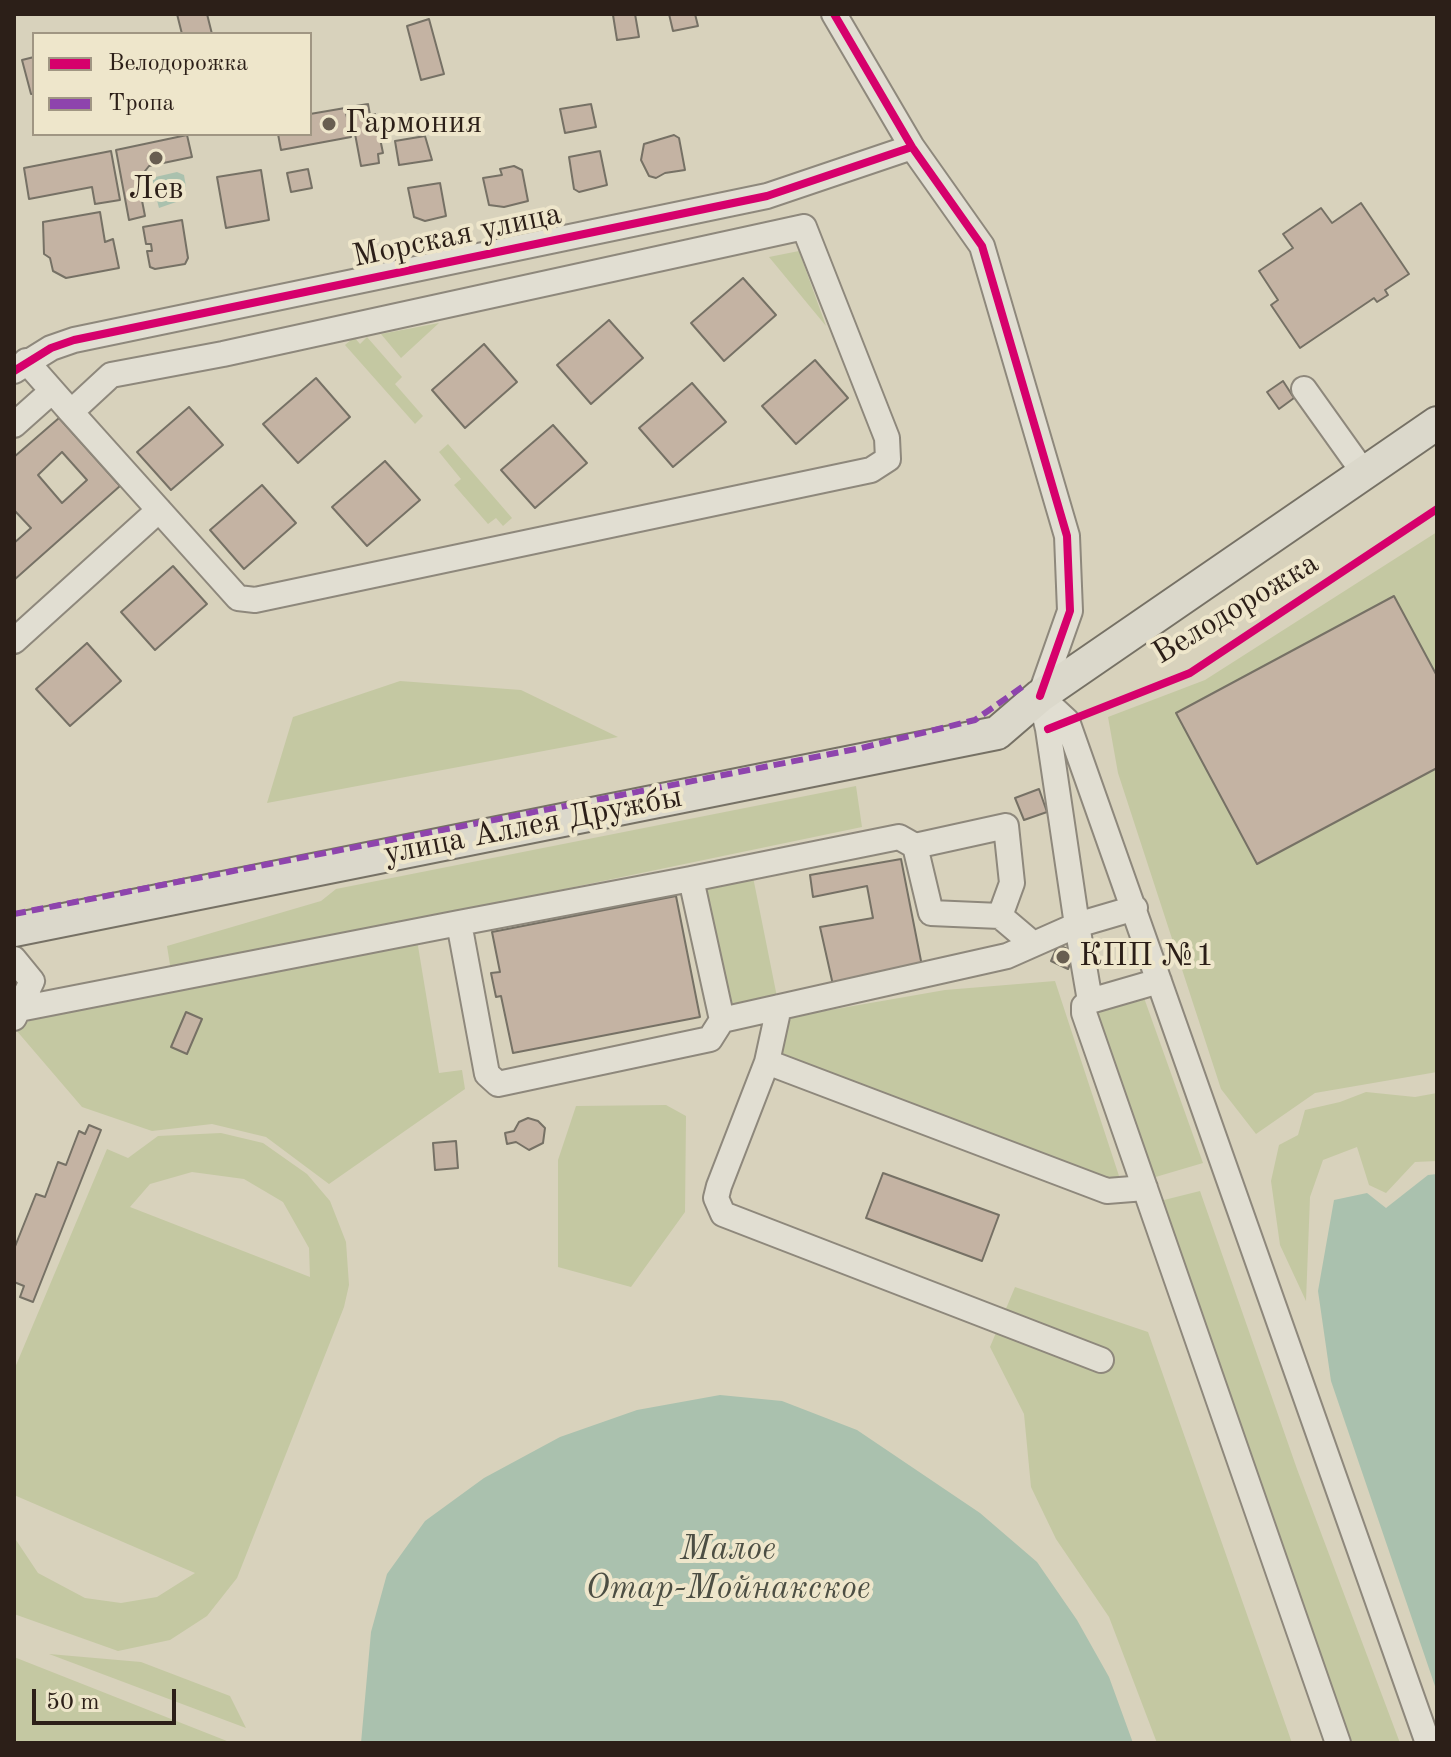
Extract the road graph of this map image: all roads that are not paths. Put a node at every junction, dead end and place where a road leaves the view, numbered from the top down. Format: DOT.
graph roads {
  1 [pos="834,14"];
  2 [pos="912,147"];
  3 [pos="20,366"];
  4 [pos="1304,389"];
  5 [pos="51,392"];
  6 [pos="71,412"];
  7 [pos="1437,423"];
  8 [pos="14,425"];
  9 [pos="1364,473"];
  10 [pos="159,510"];
  11 [pos="14,641"];
  12 [pos="1040,696"];
  13 [pos="915,846"];
  14 [pos="691,879"];
  15 [pos="1135,908"];
  16 [pos="1000,916"];
  17 [pos="459,923"];
  18 [pos="1077,925"];
  19 [pos="14,930"];
  20 [pos="1033,944"];
  21 [pos="14,959"];
  22 [pos="1159,981"];
  23 [pos="1090,1001"];
  24 [pos="779,1007"];
  25 [pos="16,1014"];
  26 [pos="722,1020"];
  27 [pos="767,1062"];
  28 [pos="1145,1188"];
  29 [pos="1101,1360"];
  30 [pos="1338,1743"];
  31 [pos="1428,1743"];
  1 -- 2 [label="street"];
  2 -- 3 [label="street, Морская улица"];
  2 -- 12 [label="street"];
  3 -- 5 [label="street"];
  4 -- 9 [label="street"];
  5 -- 6 [label="street"];
  5 -- 8 [label="street"];
  6 -- 10 [label="street"];
  6 -- 10 [label="street"];
  7 -- 9 [label="main road, улица Аллея Дружбы"];
  9 -- 12 [label="main road, улица Аллея Дружбы"];
  10 -- 11 [label="street"];
  12 -- 15 [label="street"];
  12 -- 18 [label="street"];
  12 -- 19 [label="main road, улица Аллея Дружбы"];
  13 -- 14 [label="street"];
  13 -- 16 [label="street"];
  13 -- 16 [label="street"];
  14 -- 17 [label="street"];
  14 -- 26 [label="street"];
  15 -- 18 [label="street"];
  15 -- 22 [label="street"];
  16 -- 20 [label="street"];
  17 -- 25 [label="street"];
  17 -- 26 [label="street"];
  18 -- 20 [label="street"];
  18 -- 23 [label="street"];
  20 -- 24 [label="street"];
  21 -- 25 [label="street"];
  22 -- 23 [label="street"];
  22 -- 31 [label="street"];
  23 -- 28 [label="street"];
  24 -- 26 [label="street"];
  24 -- 27 [label="street"];
  27 -- 28 [label="street"];
  27 -- 29 [label="street"];
  28 -- 30 [label="street"];
}
